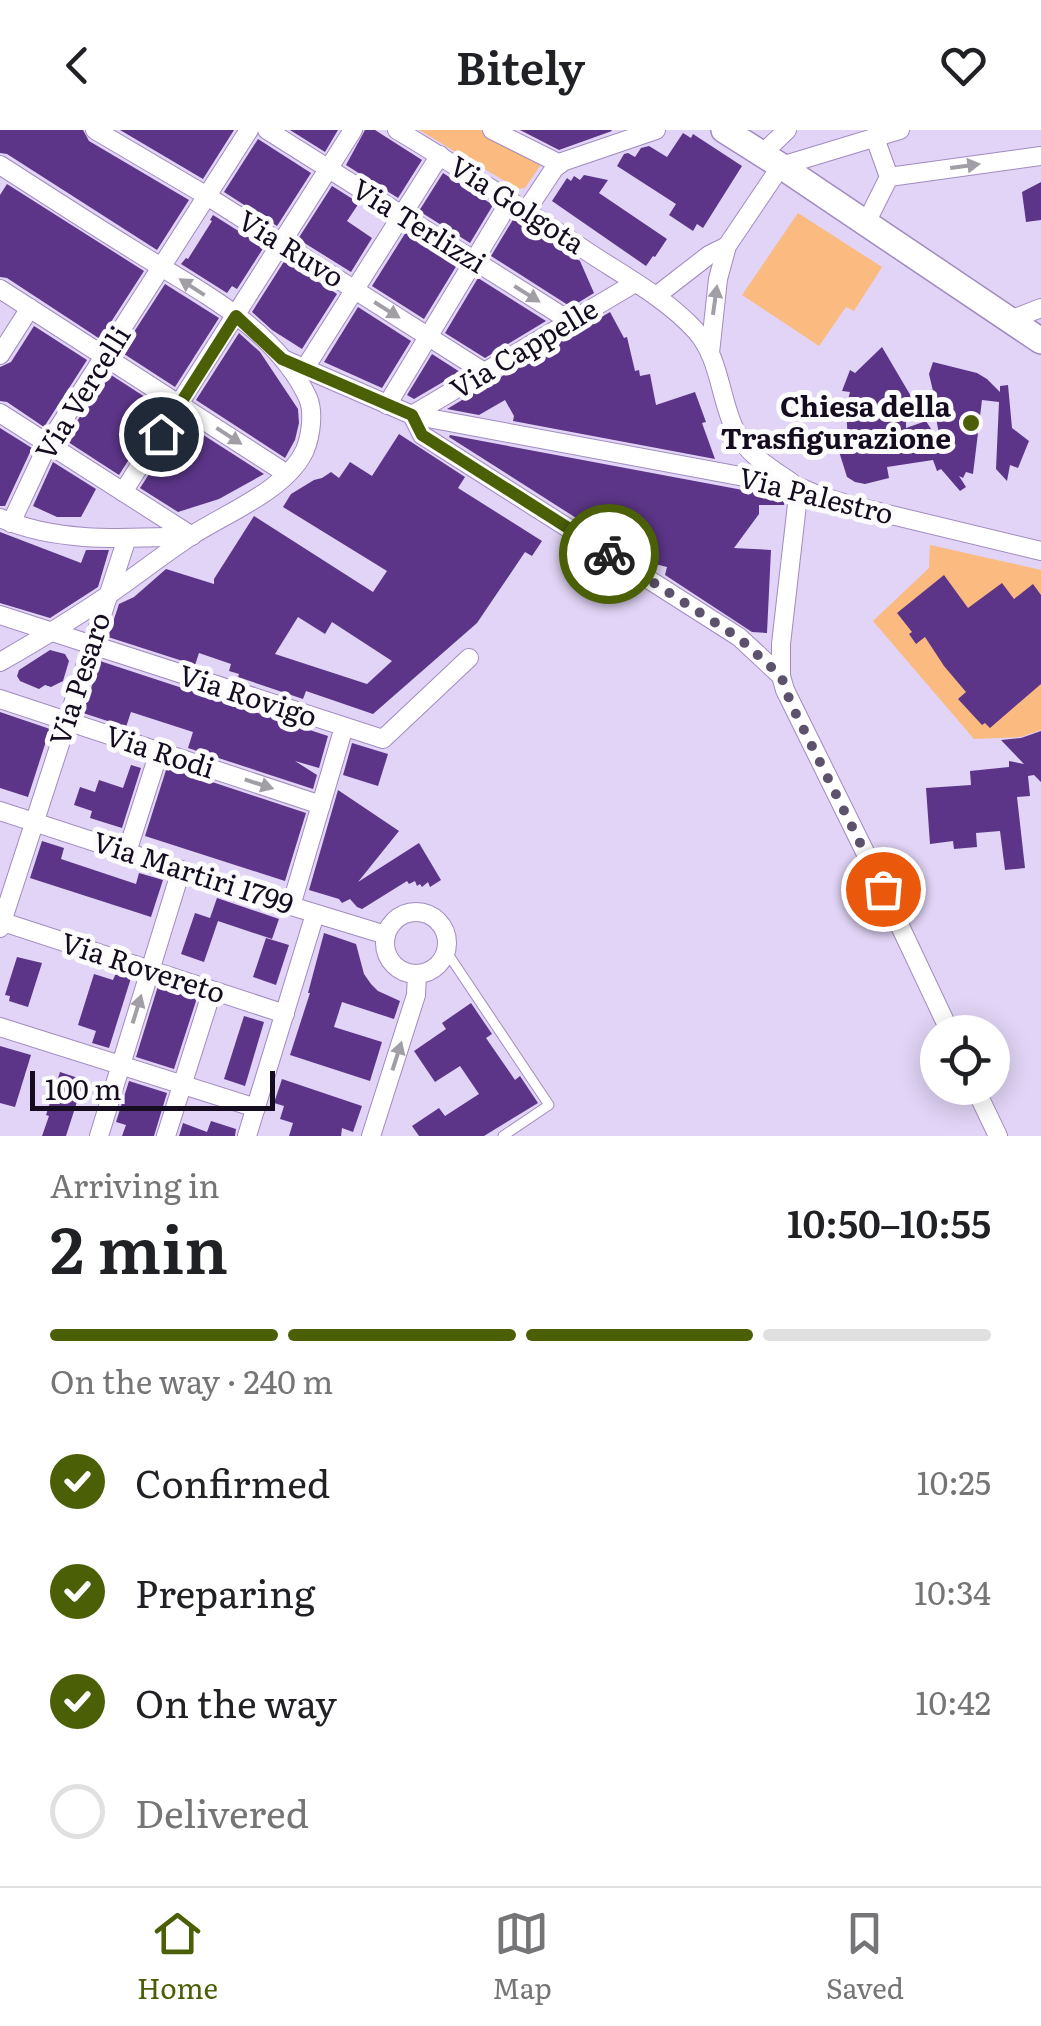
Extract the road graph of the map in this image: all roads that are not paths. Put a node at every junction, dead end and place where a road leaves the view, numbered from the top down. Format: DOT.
graph roads {
  1 [pos="95,130"];
  2 [pos="249,130"];
  3 [pos="267,130"];
  4 [pos="353,130"];
  5 [pos="397,130"];
  6 [pos="492,130"];
  7 [pos="656,130"];
  8 [pos="724,130"];
  9 [pos="787,130"];
  10 [pos="900,130"];
  11 [pos="875,138"];
  12 [pos="440,155"];
  13 [pos="1041,156"];
  14 [pos="772,160"];
  15 [pos="560,164"];
  16 [pos="329,169"];
  17 [pos="2,172"];
  18 [pos="890,177"];
  19 [pos="207,196"];
  20 [pos="518,206"];
  21 [pos="402,215"];
  22 [pos="866,223"];
  23 [pos="282,244"];
  24 [pos="727,246"];
  25 [pos="474,260"];
  26 [pos="162,268"];
  27 [pos="635,283"];
  28 [pos="0,289"];
  29 [pos="355,290"];
  30 [pos="656,296"];
  31 [pos="30,308"];
  32 [pos="1041,308"];
  33 [pos="236,316"];
  34 [pos="1010,320"];
  35 [pos="570,321"];
  36 [pos="428,336"];
  37 [pos="1041,341"];
  38 [pos="710,354"];
  39 [pos="0,355"];
  40 [pos="105,356"];
  41 [pos="293,367"];
  42 [pos="484,372"];
  43 [pos="180,405"];
  44 [pos="387,405"];
  45 [pos="0,413"];
  46 [pos="412,415"];
  47 [pos="48,444"];
  48 [pos="287,474"];
  49 [pos="800,487"];
  50 [pos="123,492"];
  51 [pos="5,520"];
  52 [pos="192,536"];
  53 [pos="127,538"];
  54 [pos="1041,552"];
  55 [pos="108,595"];
  56 [pos="0,615"];
  57 [pos="50,633"];
  58 [pos="90,646"];
  59 [pos="469,658"];
  60 [pos="0,662"];
  61 [pos="781,676"];
  62 [pos="0,698"];
  63 [pos="66,720"];
  64 [pos="344,727"];
  65 [pos="158,752"];
  66 [pos="320,804"];
  67 [pos="0,810"];
  68 [pos="33,821"];
  69 [pos="127,852"];
  70 [pos="181,870"];
  71 [pos="291,906"];
  72 [pos="315,914"];
  73 [pos="1,924"];
  74 [pos="386,935"];
  75 [pos="446,951"];
  76 [pos="148,970"];
  77 [pos="418,974"];
  78 [pos="212,991"];
  79 [pos="285,1014"];
  80 [pos="942,1015"];
  81 [pos="0,1027"];
  82 [pos="120,1066"];
  83 [pos="182,1086"];
  84 [pos="984,1105"];
  85 [pos="256,1108"];
  86 [pos="100,1136"];
  87 [pos="166,1136"];
  88 [pos="247,1136"];
  89 [pos="372,1136"];
  90 [pos="503,1136"];
  91 [pos="998,1136"];
  1 -- 19 [label="street, Via Ruvo"];
  2 -- 19 [label="street, Via Vercelli"];
  3 -- 16 [label="street, Via Terlizzi"];
  4 -- 16 [label="street"];
  5 -- 12 [label="street, Via Golgota"];
  6 -- 15 [label="street"];
  7 -- 15 [label="street"];
  8 -- 14 [label="main road"];
  9 -- 14 [label="street"];
  10 -- 11 [label="street"];
  11 -- 14 [label="street"];
  11 -- 18 [label="street"];
  12 -- 20 [label="street, Via Golgota"];
  12 -- 21 [label="street"];
  18 -- 13 [label="street, one-way"];
  14 -- 22 [label="main road"];
  14 -- 24 [label="street"];
  15 -- 20 [label="street"];
  16 -- 21 [label="street, Via Terlizzi"];
  16 -- 23 [label="street"];
  17 -- 26 [label="street"];
  18 -- 22 [label="street"];
  19 -- 23 [label="street, Via Ruvo"];
  19 -- 26 [label="street, Via Vercelli"];
  20 -- 25 [label="street"];
  20 -- 27 [label="street, Via Golgota"];
  21 -- 25 [label="street, Via Terlizzi"];
  21 -- 29 [label="street"];
  22 -- 34 [label="main road"];
  23 -- 29 [label="street, Via Ruvo"];
  23 -- 33 [label="street"];
  24 -- 30 [label="street"];
  38 -- 24 [label="street, one-way"];
  25 -- 35 [label="street, Via Terlizzi, one-way"];
  25 -- 36 [label="street"];
  33 -- 26 [label="street, one-way"];
  26 -- 40 [label="street, Via Vercelli"];
  27 -- 30 [label="street, Via Golgota"];
  27 -- 35 [label="street, Via Cappelle"];
  28 -- 31 [label="street"];
  29 -- 36 [label="street, Via Ruvo, one-way"];
  29 -- 41 [label="street"];
  30 -- 38 [label="street, Via Golgota"];
  31 -- 39 [label="street"];
  31 -- 40 [label="street"];
  32 -- 34 [label="street"];
  33 -- 41 [label="street"];
  33 -- 43 [label="street"];
  34 -- 37 [label="main road"];
  35 -- 42 [label="street, Via Cappelle"];
  36 -- 42 [label="street, Via Ruvo"];
  36 -- 44 [label="street"];
  38 -- 49 [label="street"];
  40 -- 43 [label="street"];
  40 -- 47 [label="street, Via Vercelli"];
  41 -- 44 [label="street"];
  41 -- 48 [label="street"];
  42 -- 46 [label="street, Via Cappelle"];
  43 -- 48 [label="street, one-way"];
  43 -- 50 [label="street"];
  44 -- 46 [label="street"];
  45 -- 47 [label="street"];
  46 -- 49 [label="street, Via Palestro"];
  46 -- 61 [label="street"];
  47 -- 50 [label="street"];
  47 -- 51 [label="street, Via Vercelli"];
  48 -- 52 [label="street"];
  49 -- 54 [label="street, Via Palestro"];
  49 -- 61 [label="street"];
  50 -- 52 [label="street"];
  51 -- 53 [label="street"];
  52 -- 53 [label="street"];
  52 -- 55 [label="street"];
  53 -- 55 [label="street, Via Pesaro"];
  55 -- 57 [label="street"];
  55 -- 58 [label="street, Via Pesaro"];
  56 -- 57 [label="street, Via Rovigo"];
  57 -- 58 [label="street, Via Rovigo"];
  57 -- 60 [label="street"];
  58 -- 63 [label="street, Via Pesaro"];
  58 -- 64 [label="street, Via Rovigo"];
  59 -- 64 [label="street, Via Rovigo"];
  61 -- 80 [label="street"];
  62 -- 63 [label="street, Via Rodi"];
  63 -- 65 [label="street, Via Rodi"];
  63 -- 68 [label="street, Via Pesaro"];
  64 -- 66 [label="street"];
  65 -- 66 [label="street, Via Rodi, one-way"];
  65 -- 69 [label="street"];
  66 -- 71 [label="street"];
  67 -- 68 [label="street, Via Martiri 1799"];
  68 -- 69 [label="street, Via Martiri 1799"];
  68 -- 73 [label="street, Via Pesaro"];
  69 -- 70 [label="street, Via Martiri 1799"];
  70 -- 71 [label="street, Via Martiri 1799"];
  70 -- 76 [label="street"];
  71 -- 72 [label="street, Via Martiri 1799"];
  72 -- 74 [label="street, Via Martiri 1799"];
  72 -- 79 [label="street"];
  73 -- 76 [label="street, Via Rovereto"];
  74 -- 75 [label="street"];
  74 -- 77 [label="street"];
  75 -- 77 [label="street"];
  75 -- 90 [label="lane"];
  76 -- 78 [label="street, Via Rovereto"];
  82 -- 76 [label="street, one-way"];
  89 -- 77 [label="street, one-way"];
  78 -- 79 [label="street, Via Rovereto"];
  78 -- 83 [label="street"];
  79 -- 85 [label="street"];
  81 -- 82 [label="street"];
  82 -- 83 [label="street"];
  82 -- 86 [label="street"];
  83 -- 85 [label="street"];
  83 -- 87 [label="street"];
  84 -- 91 [label="street"];
  85 -- 88 [label="street"];
}
